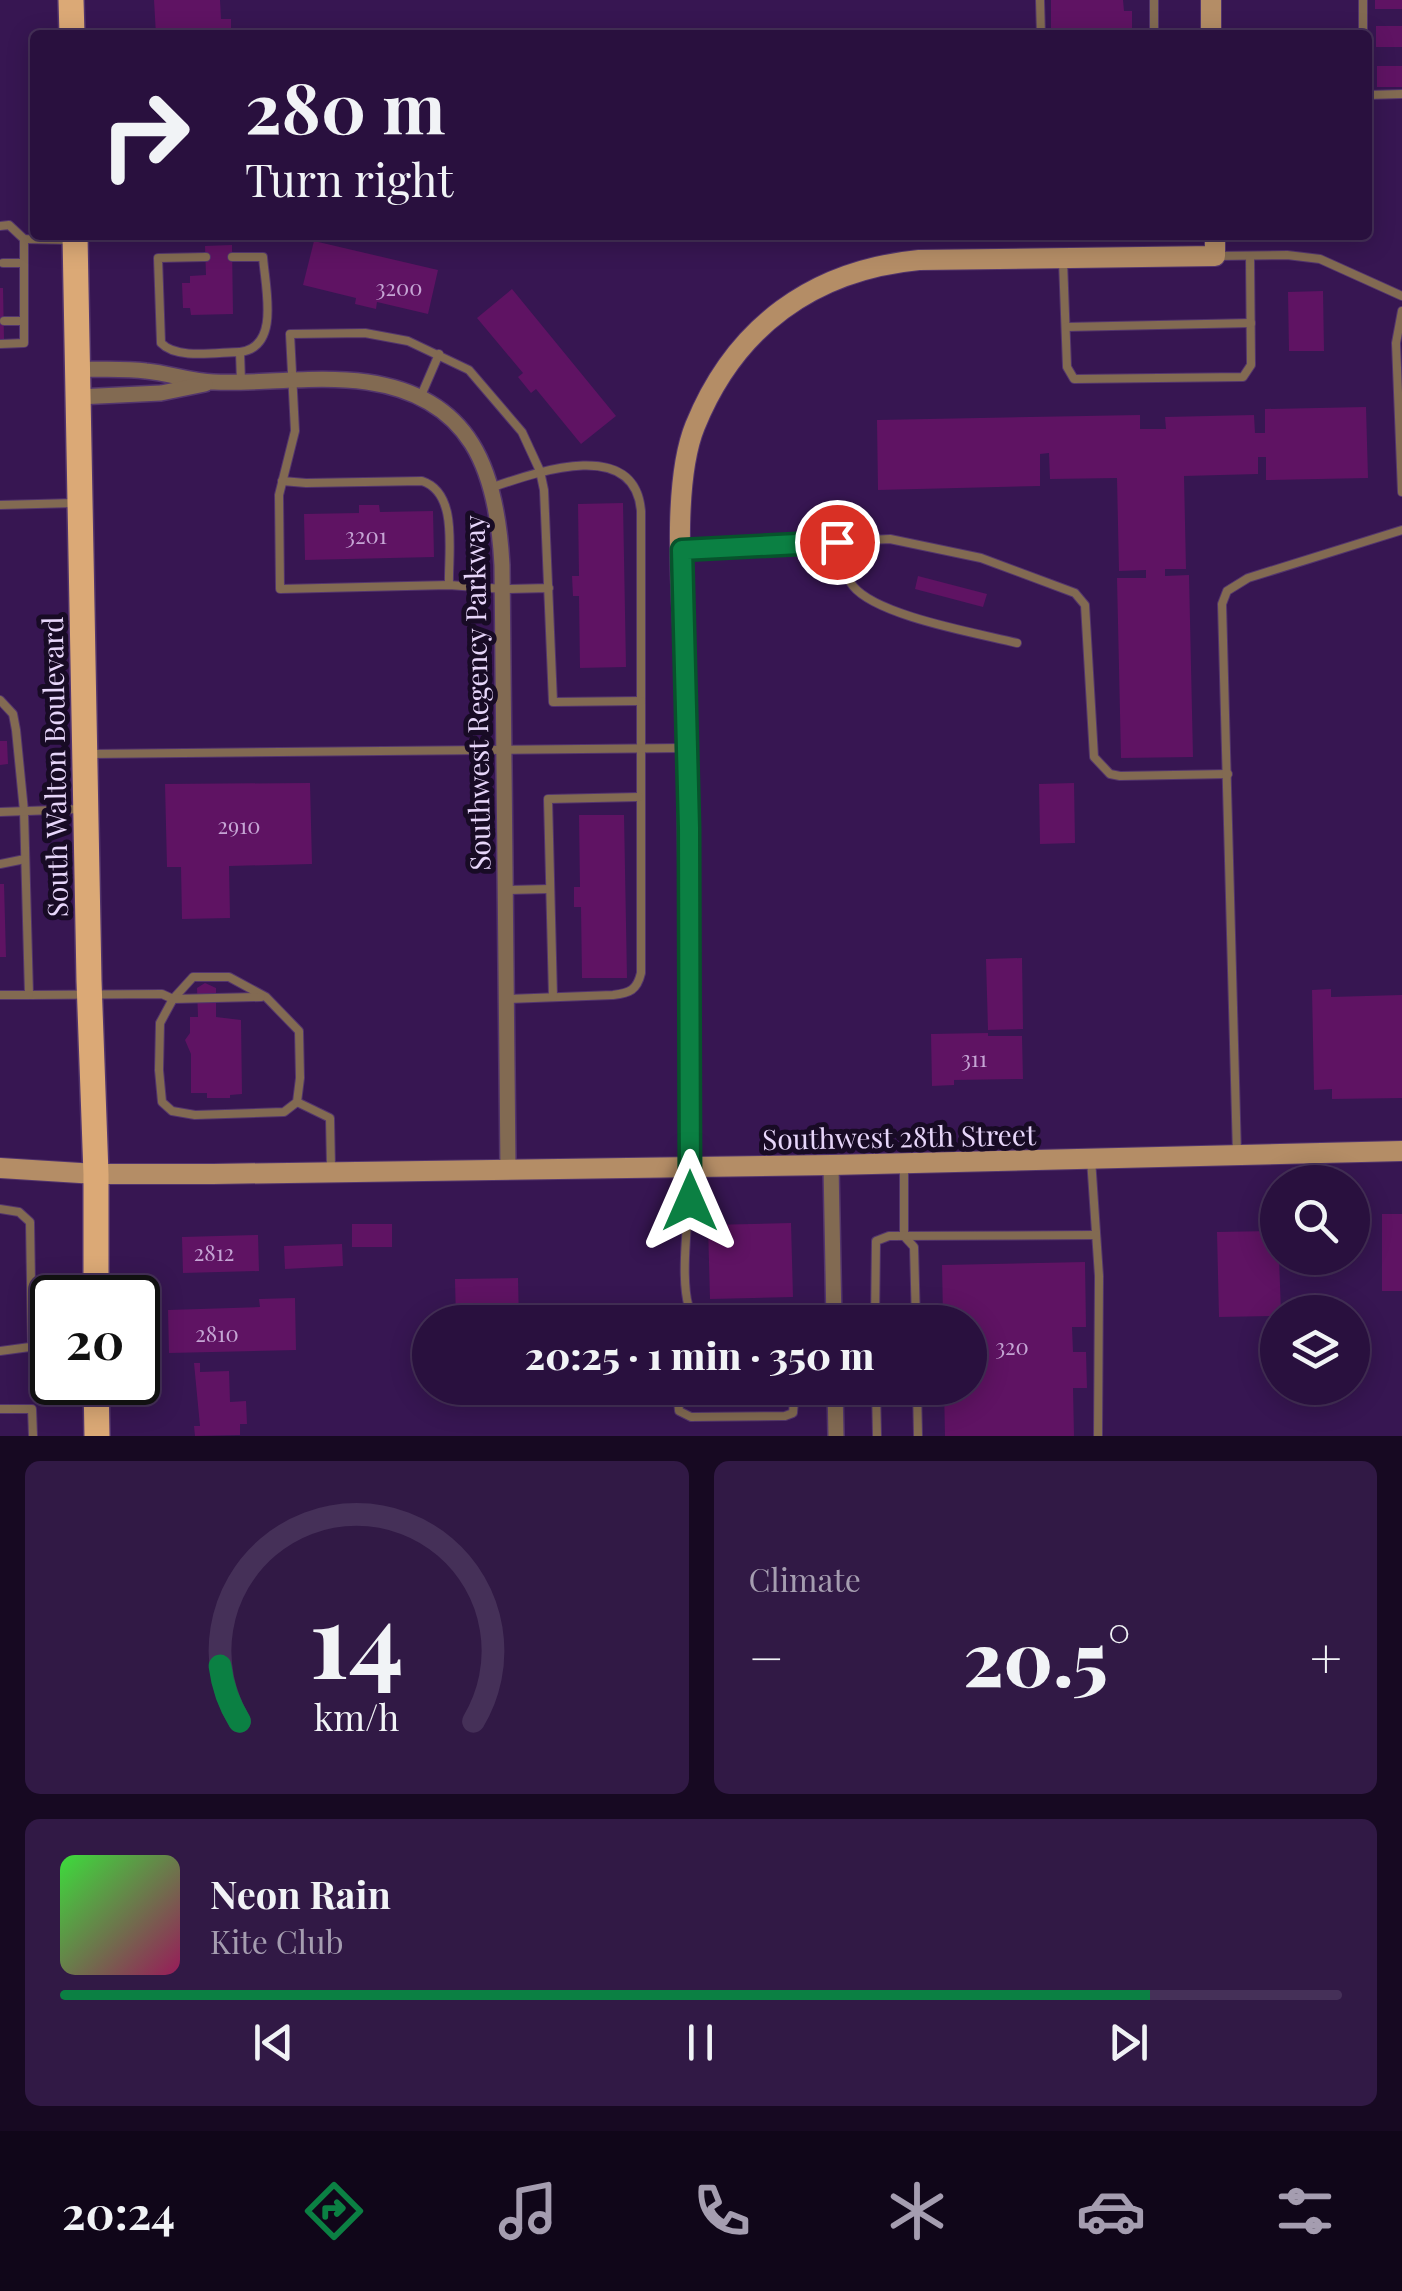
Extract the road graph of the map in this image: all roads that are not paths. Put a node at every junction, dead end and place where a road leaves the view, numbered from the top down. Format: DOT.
graph roads {
  1 [pos="71,0"];
  2 [pos="1040,0"];
  3 [pos="1154,0"];
  4 [pos="1211,0"];
  5 [pos="1363,0"];
  6 [pos="72,30"];
  7 [pos="1041,30"];
  8 [pos="1154,30"];
  9 [pos="1212,30"];
  10 [pos="1364,30"];
  11 [pos="1372,94"];
  12 [pos="1402,94"];
  13 [pos="0,226"];
  14 [pos="24,239"];
  15 [pos="30,239"];
  16 [pos="75,240"];
  17 [pos="1215,246"];
  18 [pos="1250,256"];
  19 [pos="206,257"];
  20 [pos="232,257"];
  21 [pos="1063,258"];
  22 [pos="3,263"];
  23 [pos="24,263"];
  24 [pos="1402,296"];
  25 [pos="1402,311"];
  26 [pos="4,321"];
  27 [pos="24,321"];
  28 [pos="1250,323"];
  29 [pos="1066,327"];
  30 [pos="0,344"];
  31 [pos="240,352"];
  32 [pos="439,354"];
  33 [pos="78,369"];
  34 [pos="294,381"];
  35 [pos="209,382"];
  36 [pos="241,382"];
  37 [pos="78,397"];
  38 [pos="420,398"];
  39 [pos="540,471"];
  40 [pos="282,481"];
  41 [pos="492,487"];
  42 [pos="1402,492"];
  43 [pos="79,502"];
  44 [pos="0,505"];
  45 [pos="1402,530"];
  46 [pos="837,542"];
  47 [pos="682,550"];
  48 [pos="450,585"];
  49 [pos="549,588"];
  50 [pos="503,590"];
  51 [pos="1017,644"];
  52 [pos="0,700"];
  53 [pos="641,701"];
  54 [pos="687,748"];
  55 [pos="639,749"];
  56 [pos="504,751"];
  57 [pos="84,754"];
  58 [pos="1228,774"];
  59 [pos="639,797"];
  60 [pos="85,809"];
  61 [pos="0,812"];
  62 [pos="24,812"];
  63 [pos="25,859"];
  64 [pos="0,864"];
  65 [pos="550,889"];
  66 [pos="506,890"];
  67 [pos="29,994"];
  68 [pos="89,994"];
  69 [pos="0,995"];
  70 [pos="266,997"];
  71 [pos="553,997"];
  72 [pos="174,999"];
  73 [pos="507,999"];
  74 [pos="296,1102"];
  75 [pos="1402,1151"];
  76 [pos="1237,1154"];
  77 [pos="1091,1160"];
  78 [pos="904,1163"];
  79 [pos="831,1165"];
  80 [pos="690,1167"];
  81 [pos="0,1168"];
  82 [pos="508,1170"];
  83 [pos="331,1172"];
  84 [pos="96,1174"];
  85 [pos="0,1210"];
  86 [pos="1096,1235"];
  87 [pos="904,1236"];
  88 [pos="31,1275"];
  89 [pos="96,1275"];
  90 [pos="688,1305"];
  91 [pos="834,1305"];
  92 [pos="875,1305"];
  93 [pos="916,1305"];
  94 [pos="30,1345"];
  95 [pos="0,1351"];
  96 [pos="96,1405"];
  97 [pos="679,1405"];
  98 [pos="796,1405"];
  99 [pos="836,1405"];
  100 [pos="876,1405"];
  101 [pos="917,1405"];
  102 [pos="0,1409"];
  103 [pos="33,1436"];
  104 [pos="97,1436"];
  105 [pos="836,1436"];
  106 [pos="877,1436"];
  107 [pos="918,1436"];
  108 [pos="1098,1436"];
  1 -- 6 [label="main road"];
  2 -- 7 [label="lane"];
  3 -- 8 [label="lane"];
  4 -- 9 [label="street"];
  5 -- 10 [label="lane"];
  11 -- 12 [label="lane"];
  13 -- 14 [label="lane"];
  14 -- 15 [label="lane"];
  14 -- 23 [label="lane"];
  16 -- 33 [label="main road, South Walton Boulevard"];
  17 -- 18 [label="lane"];
  17 -- 21 [label="street"];
  18 -- 24 [label="lane"];
  18 -- 28 [label="lane"];
  19 -- 31 [label="lane"];
  20 -- 31 [label="lane"];
  21 -- 29 [label="lane"];
  21 -- 47 [label="street"];
  22 -- 23 [label="lane"];
  23 -- 27 [label="lane"];
  25 -- 42 [label="lane"];
  26 -- 27 [label="lane"];
  27 -- 30 [label="lane"];
  28 -- 29 [label="lane"];
  28 -- 29 [label="lane"];
  31 -- 36 [label="lane"];
  32 -- 34 [label="lane"];
  32 -- 38 [label="lane"];
  32 -- 39 [label="lane"];
  33 -- 35 [label="street, Southwest Regency Parkway"];
  33 -- 37 [label="main road, South Walton Boulevard"];
  34 -- 36 [label="street, Southwest Regency Parkway"];
  34 -- 38 [label="street, Southwest Regency Parkway"];
  34 -- 40 [label="lane"];
  35 -- 36 [label="street, Southwest Regency Parkway"];
  35 -- 37 [label="street, Southwest Regency Parkway"];
  37 -- 43 [label="main road, South Walton Boulevard"];
  38 -- 41 [label="street, Southwest Regency Parkway"];
  39 -- 41 [label="lane"];
  39 -- 49 [label="lane"];
  39 -- 53 [label="lane"];
  40 -- 48 [label="lane"];
  40 -- 48 [label="lane"];
  41 -- 50 [label="street, Southwest Regency Parkway"];
  43 -- 44 [label="lane"];
  43 -- 57 [label="main road, South Walton Boulevard"];
  45 -- 58 [label="lane"];
  46 -- 47 [label="lane"];
  46 -- 51 [label="lane"];
  46 -- 58 [label="lane"];
  47 -- 54 [label="street"];
  48 -- 50 [label="lane"];
  49 -- 50 [label="lane"];
  49 -- 53 [label="lane"];
  50 -- 56 [label="street, Southwest Regency Parkway"];
  52 -- 62 [label="lane"];
  53 -- 55 [label="lane"];
  54 -- 55 [label="lane"];
  54 -- 80 [label="street"];
  55 -- 56 [label="lane"];
  55 -- 59 [label="lane"];
  56 -- 57 [label="lane"];
  56 -- 66 [label="street, Southwest Regency Parkway"];
  57 -- 60 [label="main road, South Walton Boulevard"];
  58 -- 76 [label="lane"];
  59 -- 65 [label="lane"];
  59 -- 71 [label="lane"];
  60 -- 62 [label="lane"];
  60 -- 68 [label="main road, South Walton Boulevard"];
  61 -- 62 [label="lane"];
  62 -- 63 [label="lane"];
  63 -- 64 [label="lane"];
  63 -- 67 [label="lane"];
  65 -- 66 [label="lane"];
  65 -- 71 [label="lane"];
  66 -- 73 [label="street, Southwest Regency Parkway"];
  67 -- 68 [label="lane"];
  67 -- 69 [label="lane"];
  68 -- 72 [label="lane"];
  68 -- 84 [label="main road, South Walton Boulevard"];
  70 -- 72 [label="lane"];
  70 -- 72 [label="lane"];
  70 -- 74 [label="lane"];
  71 -- 73 [label="lane"];
  72 -- 74 [label="lane"];
  73 -- 82 [label="street, Southwest Regency Parkway"];
  74 -- 83 [label="lane"];
  75 -- 76 [label="street, Southwest 28th Street"];
  76 -- 77 [label="street, Southwest 28th Street"];
  77 -- 78 [label="street, Southwest 28th Street"];
  77 -- 86 [label="lane"];
  78 -- 79 [label="street, Southwest 28th Street"];
  78 -- 87 [label="lane"];
  79 -- 80 [label="street, Southwest 28th Street"];
  79 -- 91 [label="street"];
  80 -- 82 [label="street, Southwest 28th Street"];
  80 -- 90 [label="lane"];
  81 -- 84 [label="street, Southwest 28th Street"];
  82 -- 83 [label="street, Southwest 28th Street"];
  83 -- 84 [label="street, Southwest 28th Street"];
  84 -- 89 [label="main road, South Walton Boulevard"];
  85 -- 88 [label="lane"];
  86 -- 87 [label="lane"];
  86 -- 108 [label="lane"];
  87 -- 92 [label="lane"];
  87 -- 93 [label="lane"];
  94 -- 95 [label="lane"];
  96 -- 104 [label="main road"];
  97 -- 98 [label="lane"];
  99 -- 105 [label="street"];
  100 -- 106 [label="lane"];
  101 -- 107 [label="lane"];
  102 -- 103 [label="lane"];
}
